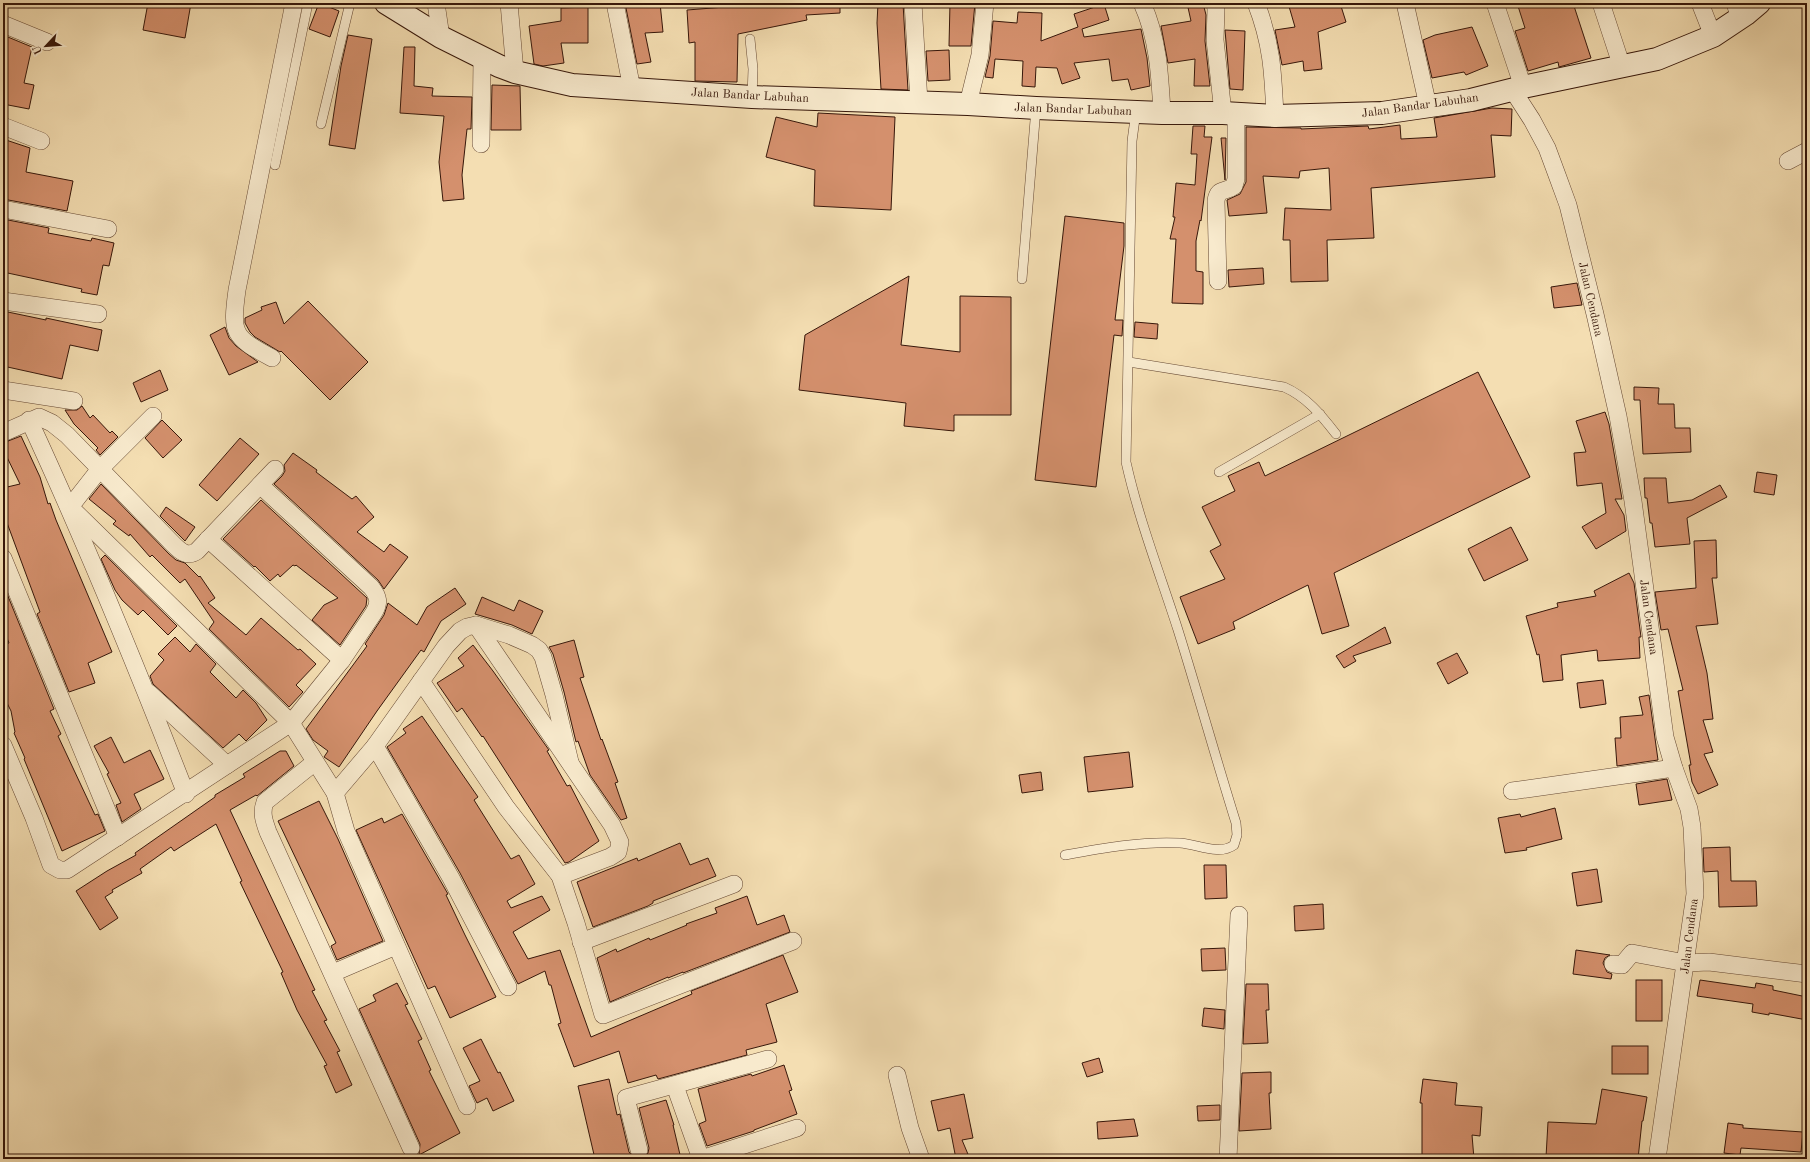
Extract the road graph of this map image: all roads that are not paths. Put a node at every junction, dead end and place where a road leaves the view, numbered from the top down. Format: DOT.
graph roads {
  1 [pos="294,3"];
  2 [pos="308,3"];
  3 [pos="350,3"];
  4 [pos="386,3"];
  5 [pos="436,3"];
  6 [pos="509,3"];
  7 [pos="615,3"];
  8 [pos="913,3"];
  9 [pos="985,3"];
  10 [pos="1142,3"];
  11 [pos="1215,3"];
  12 [pos="1256,3"];
  13 [pos="1406,3"];
  14 [pos="1495,3"];
  15 [pos="1601,3"];
  16 [pos="1700,3"];
  17 [pos="1759,3"];
  18 [pos="1738,11"];
  19 [pos="3,24"];
  20 [pos="1713,36"];
  21 [pos="441,37"];
  22 [pos="750,39"];
  23 [pos="47,42"];
  24 [pos="482,58"];
  25 [pos="1622,67"];
  26 [pos="515,72"];
  27 [pos="1517,88"];
  28 [pos="632,89"];
  29 [pos="752,97"];
  30 [pos="919,102"];
  31 [pos="968,104"];
  32 [pos="1428,106"];
  33 [pos="1036,108"];
  34 [pos="1136,111"];
  35 [pos="1162,113"];
  36 [pos="1229,114"];
  37 [pos="1275,116"];
  38 [pos="321,124"];
  39 [pos="3,126"];
  40 [pos="41,141"];
  41 [pos="481,144"];
  42 [pos="1807,151"];
  43 [pos="1788,161"];
  44 [pos="275,166"];
  45 [pos="3,209"];
  46 [pos="108,229"];
  47 [pos="1022,279"];
  48 [pos="1218,281"];
  49 [pos="3,301"];
  50 [pos="98,314"];
  51 [pos="272,358"];
  52 [pos="1129,362"];
  53 [pos="3,390"];
  54 [pos="40,396"];
  55 [pos="74,400"];
  56 [pos="1320,414"];
  57 [pos="153,416"];
  58 [pos="34,419"];
  59 [pos="3,433"];
  60 [pos="1336,434"];
  61 [pos="275,469"];
  62 [pos="99,470"];
  63 [pos="1219,472"];
  64 [pos="260,485"];
  65 [pos="70,507"];
  66 [pos="208,539"];
  67 [pos="3,558"];
  68 [pos="476,625"];
  69 [pos="342,660"];
  70 [pos="421,681"];
  71 [pos="146,690"];
  72 [pos="291,723"];
  73 [pos="3,745"];
  74 [pos="376,746"];
  75 [pos="315,762"];
  76 [pos="570,762"];
  77 [pos="227,765"];
  78 [pos="1674,768"];
  79 [pos="1512,791"];
  80 [pos="335,793"];
  81 [pos="186,794"];
  82 [pos="118,837"];
  83 [pos="1065,855"];
  84 [pos="560,876"];
  85 [pos="734,884"];
  86 [pos="1239,915"];
  87 [pos="794,941"];
  88 [pos="581,942"];
  89 [pos="396,946"];
  90 [pos="1686,963"];
  91 [pos="1613,964"];
  92 [pos="333,973"];
  93 [pos="1807,974"];
  94 [pos="508,987"];
  95 [pos="768,1059"];
  96 [pos="897,1075"];
  97 [pos="675,1086"];
  98 [pos="467,1106"];
  99 [pos="797,1128"];
  100 [pos="412,1148"];
  101 [pos="639,1150"];
  102 [pos="922,1159"];
  103 [pos="1228,1159"];
  104 [pos="1657,1159"];
  1 -- 51 [label="street"];
  2 -- 44 [label="lane"];
  3 -- 38 [label="lane"];
  4 -- 21 [label="main road, Jalan Bandar Labuhan"];
  5 -- 21 [label="street"];
  6 -- 26 [label="street"];
  7 -- 28 [label="street"];
  8 -- 30 [label="street"];
  9 -- 31 [label="street"];
  10 -- 35 [label="street"];
  11 -- 36 [label="street"];
  12 -- 37 [label="street"];
  13 -- 32 [label="street"];
  14 -- 27 [label="street, Jalan Cendana"];
  15 -- 25 [label="street"];
  16 -- 20 [label="street"];
  17 -- 18 [label="main road, Jalan Bandar Labuhan"];
  18 -- 20 [label="main road, Jalan Bandar Labuhan"];
  19 -- 23 [label="street"];
  20 -- 25 [label="main road, Jalan Bandar Labuhan"];
  21 -- 24 [label="main road, Jalan Bandar Labuhan"];
  22 -- 29 [label="lane"];
  24 -- 26 [label="main road, Jalan Bandar Labuhan"];
  24 -- 41 [label="street"];
  25 -- 27 [label="main road, Jalan Bandar Labuhan"];
  26 -- 28 [label="main road, Jalan Bandar Labuhan"];
  27 -- 32 [label="main road, Jalan Bandar Labuhan"];
  27 -- 78 [label="street, Jalan Cendana"];
  28 -- 29 [label="main road, Jalan Bandar Labuhan"];
  29 -- 30 [label="main road, Jalan Bandar Labuhan"];
  30 -- 31 [label="main road, Jalan Bandar Labuhan"];
  31 -- 33 [label="main road, Jalan Bandar Labuhan"];
  32 -- 37 [label="main road, Jalan Bandar Labuhan"];
  33 -- 34 [label="main road, Jalan Bandar Labuhan"];
  33 -- 47 [label="lane"];
  34 -- 35 [label="main road, Jalan Bandar Labuhan"];
  34 -- 52 [label="lane"];
  35 -- 36 [label="main road, Jalan Bandar Labuhan"];
  36 -- 37 [label="main road, Jalan Bandar Labuhan"];
  36 -- 48 [label="street"];
  39 -- 40 [label="street"];
  42 -- 43 [label="street"];
  45 -- 46 [label="street"];
  49 -- 50 [label="street"];
  52 -- 56 [label="lane"];
  52 -- 83 [label="lane"];
  53 -- 54 [label="street"];
  54 -- 55 [label="street"];
  54 -- 58 [label="street"];
  56 -- 60 [label="lane"];
  56 -- 63 [label="lane"];
  57 -- 62 [label="street"];
  58 -- 59 [label="street"];
  58 -- 62 [label="street"];
  58 -- 65 [label="street"];
  61 -- 64 [label="street"];
  62 -- 65 [label="street"];
  62 -- 66 [label="street"];
  64 -- 66 [label="street"];
  64 -- 69 [label="street"];
  65 -- 71 [label="street"];
  65 -- 72 [label="street"];
  66 -- 69 [label="street"];
  67 -- 82 [label="street"];
  68 -- 70 [label="street"];
  68 -- 76 [label="street"];
  68 -- 76 [label="street"];
  69 -- 72 [label="street"];
  70 -- 74 [label="street"];
  70 -- 84 [label="street"];
  71 -- 77 [label="street"];
  71 -- 81 [label="street"];
  72 -- 75 [label="street"];
  72 -- 77 [label="street"];
  73 -- 82 [label="street"];
  74 -- 80 [label="street"];
  74 -- 94 [label="street"];
  75 -- 80 [label="street"];
  75 -- 92 [label="street"];
  76 -- 84 [label="street"];
  77 -- 81 [label="street"];
  78 -- 79 [label="street"];
  78 -- 90 [label="street, Jalan Cendana"];
  80 -- 89 [label="street"];
  81 -- 82 [label="street"];
  84 -- 88 [label="street"];
  85 -- 88 [label="street"];
  86 -- 103 [label="street"];
  87 -- 88 [label="street"];
  89 -- 92 [label="street"];
  89 -- 98 [label="street"];
  90 -- 91 [label="street"];
  90 -- 93 [label="street"];
  90 -- 104 [label="street, Jalan Cendana"];
  92 -- 100 [label="street"];
  95 -- 97 [label="street"];
  96 -- 102 [label="street"];
  97 -- 99 [label="street"];
  97 -- 101 [label="street"];
}
